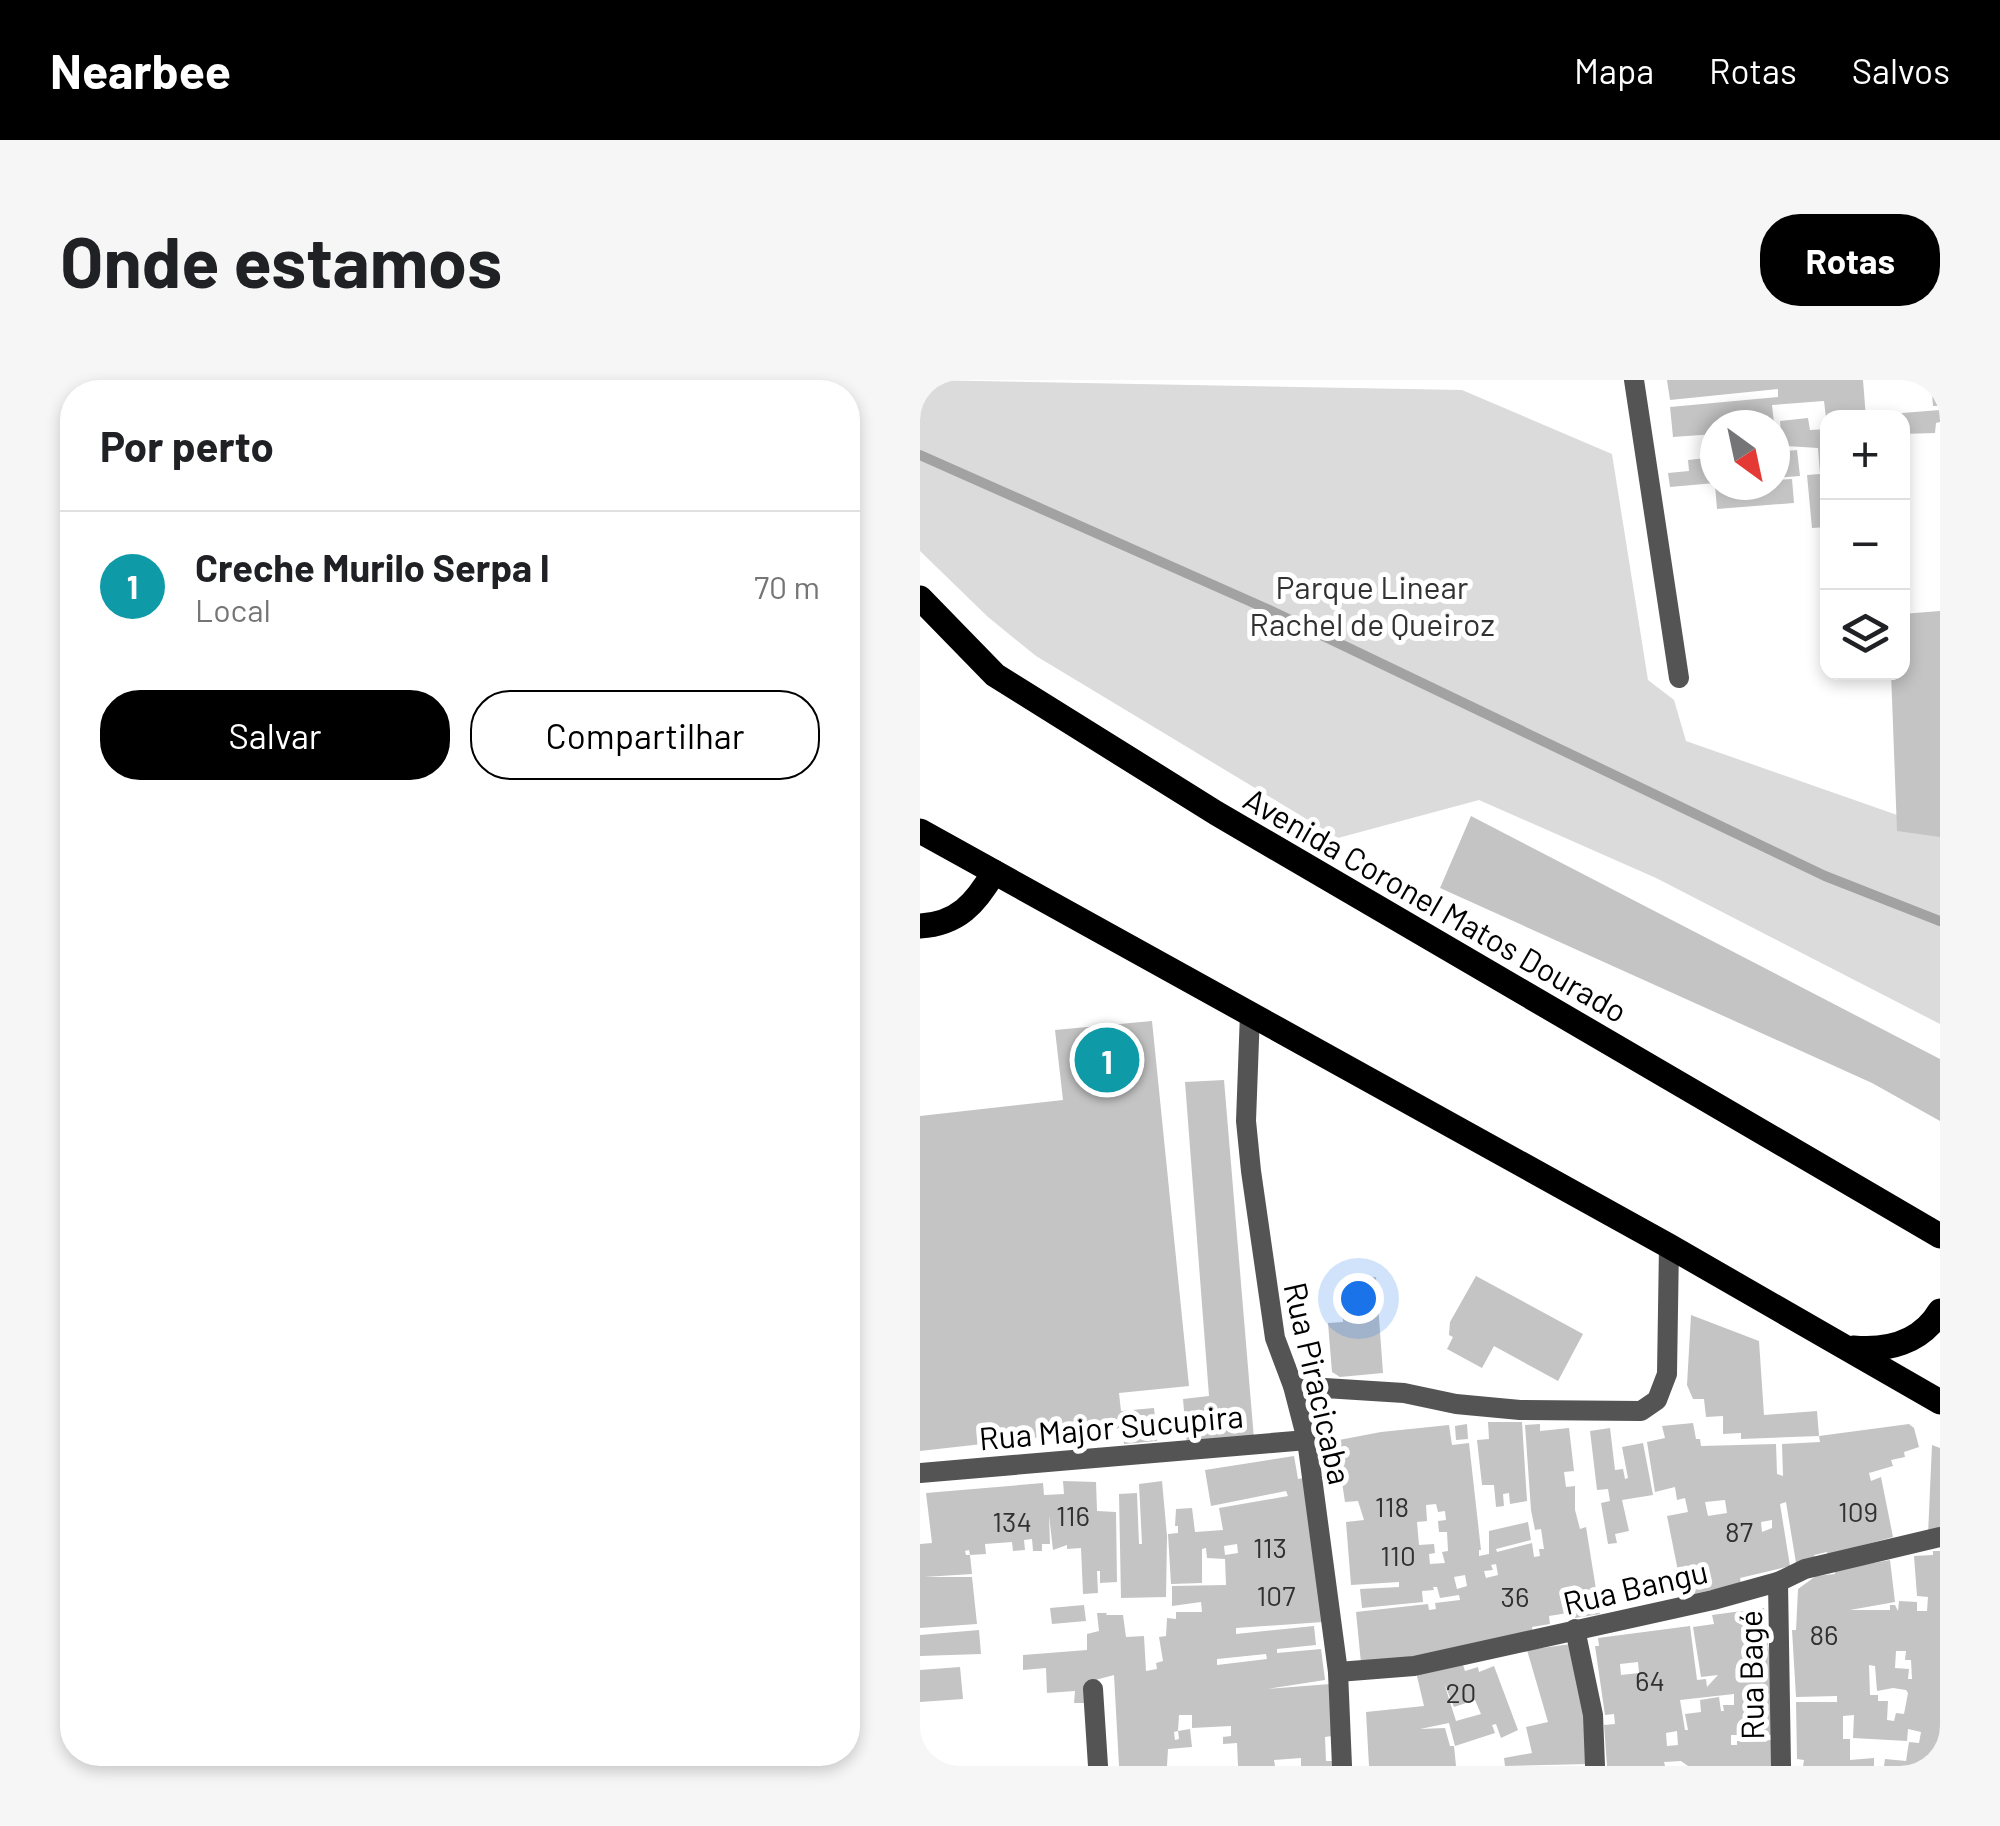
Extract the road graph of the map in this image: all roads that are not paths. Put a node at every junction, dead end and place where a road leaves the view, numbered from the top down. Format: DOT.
graph roads {
  1 [pos="1634,380"];
  2 [pos="920,598"];
  3 [pos="1679,678"];
  4 [pos="920,830"];
  5 [pos="994,872"];
  6 [pos="920,926"];
  7 [pos="1250,1013"];
  8 [pos="1940,1236"];
  9 [pos="1669,1246"];
  10 [pos="1940,1311"];
  11 [pos="1848,1347"];
  12 [pos="1294,1386"];
  13 [pos="1940,1402"];
  14 [pos="1307,1440"];
  15 [pos="920,1473"];
  16 [pos="1940,1537"];
  17 [pos="1778,1582"];
  18 [pos="1575,1630"];
  19 [pos="1338,1672"];
  20 [pos="1093,1689"];
  21 [pos="1098,1766"];
  22 [pos="1342,1766"];
  23 [pos="1595,1766"];
  24 [pos="1782,1766"];
  1 -- 3 [label="street"];
  2 -- 8 [label="main road, Avenida Coronel Matos Dourado"];
  4 -- 5 [label="main road"];
  5 -- 6 [label="main road"];
  5 -- 7 [label="main road"];
  7 -- 9 [label="main road"];
  7 -- 12 [label="street, Rua Piracicaba"];
  9 -- 11 [label="main road"];
  9 -- 12 [label="street"];
  10 -- 11 [label="main road"];
  11 -- 13 [label="main road"];
  12 -- 14 [label="street, Rua Piracicaba"];
  14 -- 15 [label="street, Rua Major Sucupira"];
  14 -- 19 [label="street, Rua Piracicaba"];
  16 -- 17 [label="street, Rua Bangu"];
  17 -- 18 [label="street, Rua Bangu"];
  17 -- 24 [label="street, Rua Bagé"];
  18 -- 19 [label="street, Rua Bangu"];
  18 -- 23 [label="street"];
  19 -- 22 [label="street, Rua Piracicaba"];
  20 -- 21 [label="street"];
}
